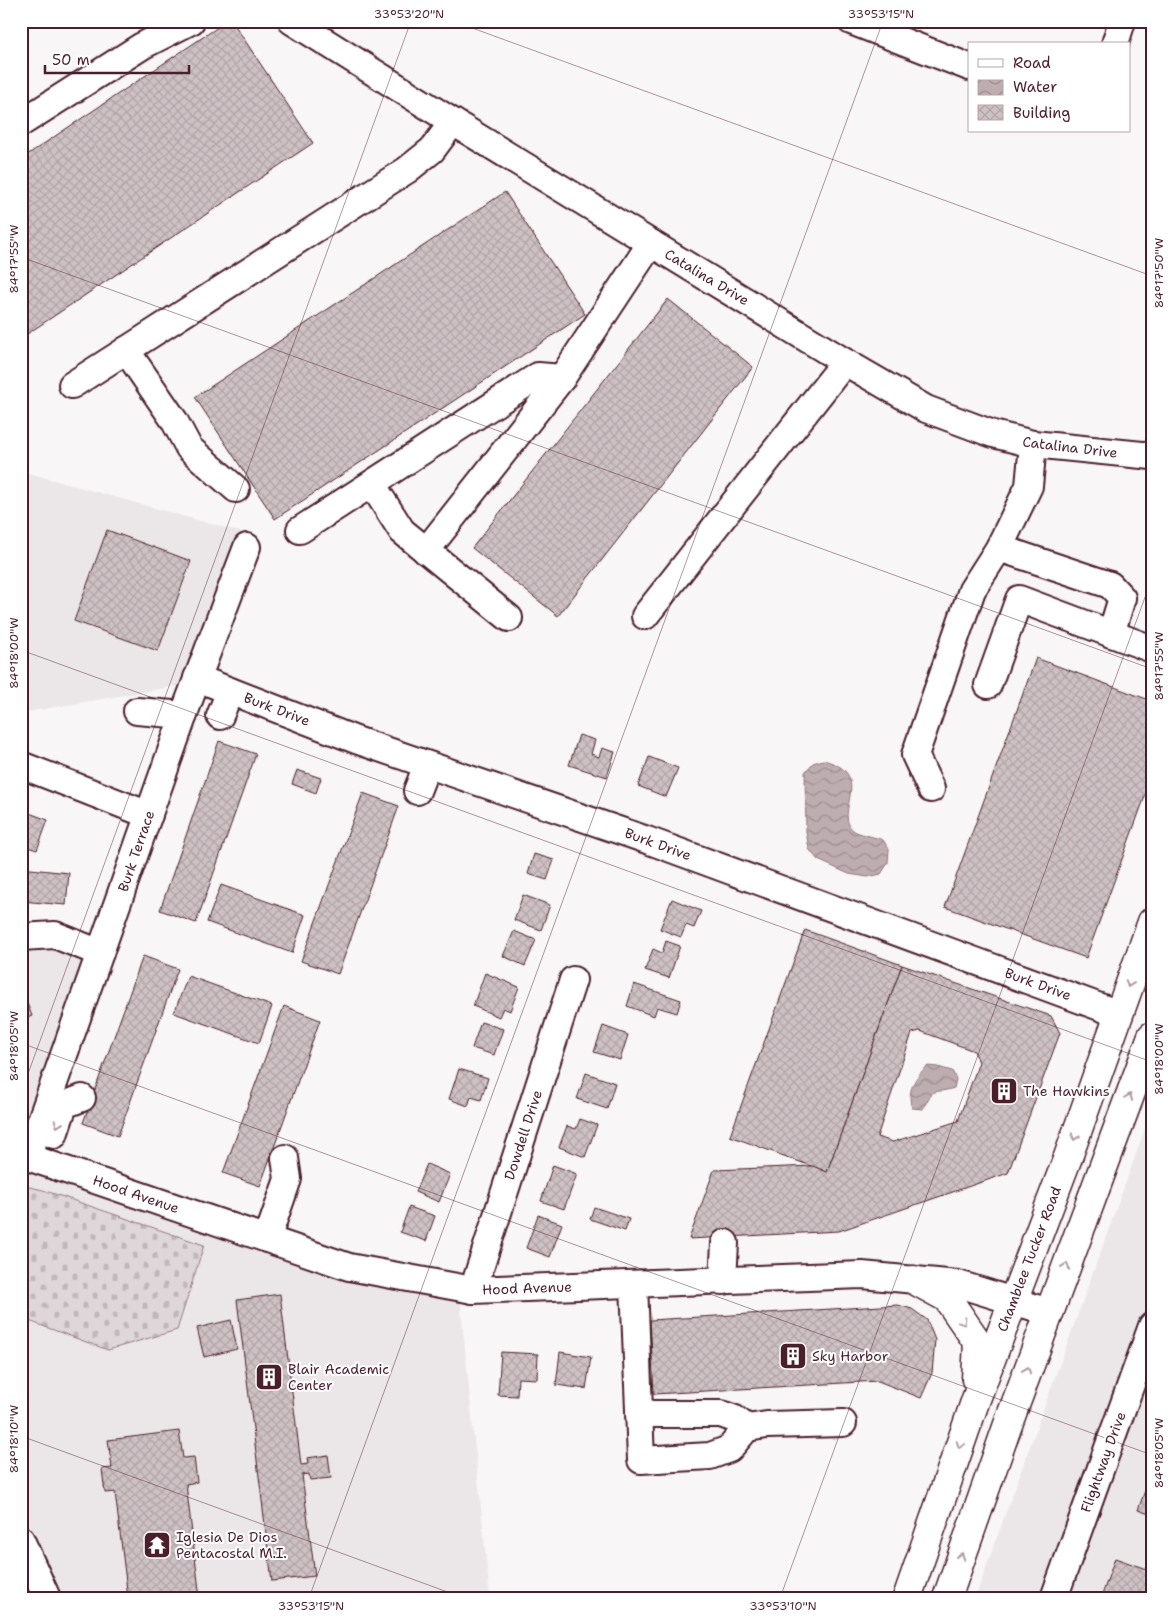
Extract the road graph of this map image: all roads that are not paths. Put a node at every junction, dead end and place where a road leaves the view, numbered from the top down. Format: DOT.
graph roads {
  1 [pos="192,21"];
  2 [pos="292,21"];
  3 [pos="851,21"];
  4 [pos="1122,21"];
  5 [pos="1116,42"];
  6 [pos="968,67"];
  7 [pos="453,122"];
  8 [pos="21,123"];
  9 [pos="651,243"];
  10 [pos="126,350"];
  11 [pos="845,362"];
  12 [pos="562,378"];
  13 [pos="72,385"];
  14 [pos="1033,444"];
  15 [pos="1152,456"];
  16 [pos="372,484"];
  17 [pos="236,489"];
  18 [pos="300,530"];
  19 [pos="247,547"];
  20 [pos="999,548"];
  21 [pos="426,551"];
  22 [pos="645,616"];
  23 [pos="510,618"];
  24 [pos="1111,634"];
  25 [pos="1152,649"];
  26 [pos="197,678"];
  27 [pos="988,685"];
  28 [pos="230,691"];
  29 [pos="137,711"];
  30 [pos="184,715"];
  31 [pos="220,716"];
  32 [pos="21,764"];
  33 [pos="427,765"];
  34 [pos="932,789"];
  35 [pos="417,791"];
  36 [pos="149,815"];
  37 [pos="1152,922"];
  38 [pos="21,937"];
  39 [pos="100,953"];
  40 [pos="573,980"];
  41 [pos="1119,1014"];
  42 [pos="1152,1036"];
  43 [pos="82,1098"];
  44 [pos="30,1121"];
  45 [pos="285,1158"];
  46 [pos="31,1159"];
  47 [pos="267,1239"];
  48 [pos="726,1243"];
  49 [pos="914,1280"];
  50 [pos="723,1281"];
  51 [pos="634,1284"];
  52 [pos="473,1290"];
  53 [pos="1013,1300"];
  54 [pos="1049,1312"];
  55 [pos="1152,1326"];
  56 [pos="1147,1353"];
  57 [pos="976,1399"];
  58 [pos="639,1414"];
  59 [pos="843,1422"];
  60 [pos="747,1428"];
  61 [pos="21,1540"];
  62 [pos="47,1598"];
  63 [pos="907,1598"];
  64 [pos="947,1598"];
  65 [pos="1054,1598"];
  1 -- 8 [label="street"];
  2 -- 7 [label="street, Catalina Drive"];
  3 -- 6 [label="street"];
  4 -- 5 [label="street"];
  7 -- 9 [label="street, Catalina Drive"];
  7 -- 10 [label="street"];
  9 -- 11 [label="street, Catalina Drive"];
  9 -- 12 [label="street"];
  10 -- 13 [label="street"];
  10 -- 17 [label="street"];
  11 -- 14 [label="street, Catalina Drive"];
  11 -- 22 [label="street"];
  12 -- 16 [label="street"];
  12 -- 21 [label="street"];
  14 -- 15 [label="street, Catalina Drive"];
  14 -- 20 [label="street"];
  16 -- 18 [label="street"];
  16 -- 21 [label="street"];
  19 -- 26 [label="street, Burk Terrace"];
  20 -- 24 [label="street"];
  20 -- 34 [label="street"];
  21 -- 23 [label="street"];
  24 -- 25 [label="street"];
  24 -- 27 [label="street"];
  26 -- 28 [label="street, Burk Drive"];
  26 -- 30 [label="street, Burk Terrace"];
  28 -- 31 [label="street"];
  28 -- 33 [label="street, Burk Drive"];
  29 -- 30 [label="street"];
  30 -- 36 [label="street, Burk Terrace"];
  32 -- 36 [label="street"];
  33 -- 35 [label="street"];
  33 -- 41 [label="street, Burk Drive"];
  36 -- 39 [label="street, Burk Terrace"];
  37 -- 41 [label="main road, Chamblee Tucker Road, one-way"];
  38 -- 39 [label="street"];
  39 -- 44 [label="street, Burk Terrace"];
  40 -- 52 [label="street, Dowdell Drive"];
  41 -- 53 [label="main road, Chamblee Tucker Road, one-way"];
  54 -- 42 [label="main road, one-way"];
  43 -- 46 [label="street, one-way"];
  44 -- 46 [label="street, Burk Terrace"];
  45 -- 47 [label="street"];
  46 -- 47 [label="street, Hood Avenue"];
  47 -- 52 [label="street, Hood Avenue"];
  48 -- 50 [label="street"];
  49 -- 50 [label="street, Hood Avenue"];
  49 -- 53 [label="street, Hood Avenue"];
  49 -- 57 [label="main road, one-way"];
  50 -- 51 [label="street, Hood Avenue"];
  51 -- 52 [label="street, Hood Avenue"];
  51 -- 58 [label="street"];
  53 -- 54 [label="street, Hood Avenue"];
  53 -- 57 [label="main road, Chamblee Tucker Road"];
  64 -- 54 [label="main road, one-way"];
  55 -- 56 [label="street, Flightway Drive"];
  56 -- 65 [label="street, Flightway Drive"];
  57 -- 63 [label="main road, Chamblee Tucker Road, one-way"];
  58 -- 60 [label="street"];
  58 -- 60 [label="street"];
  59 -- 60 [label="street"];
  61 -- 62 [label="street"];
}
